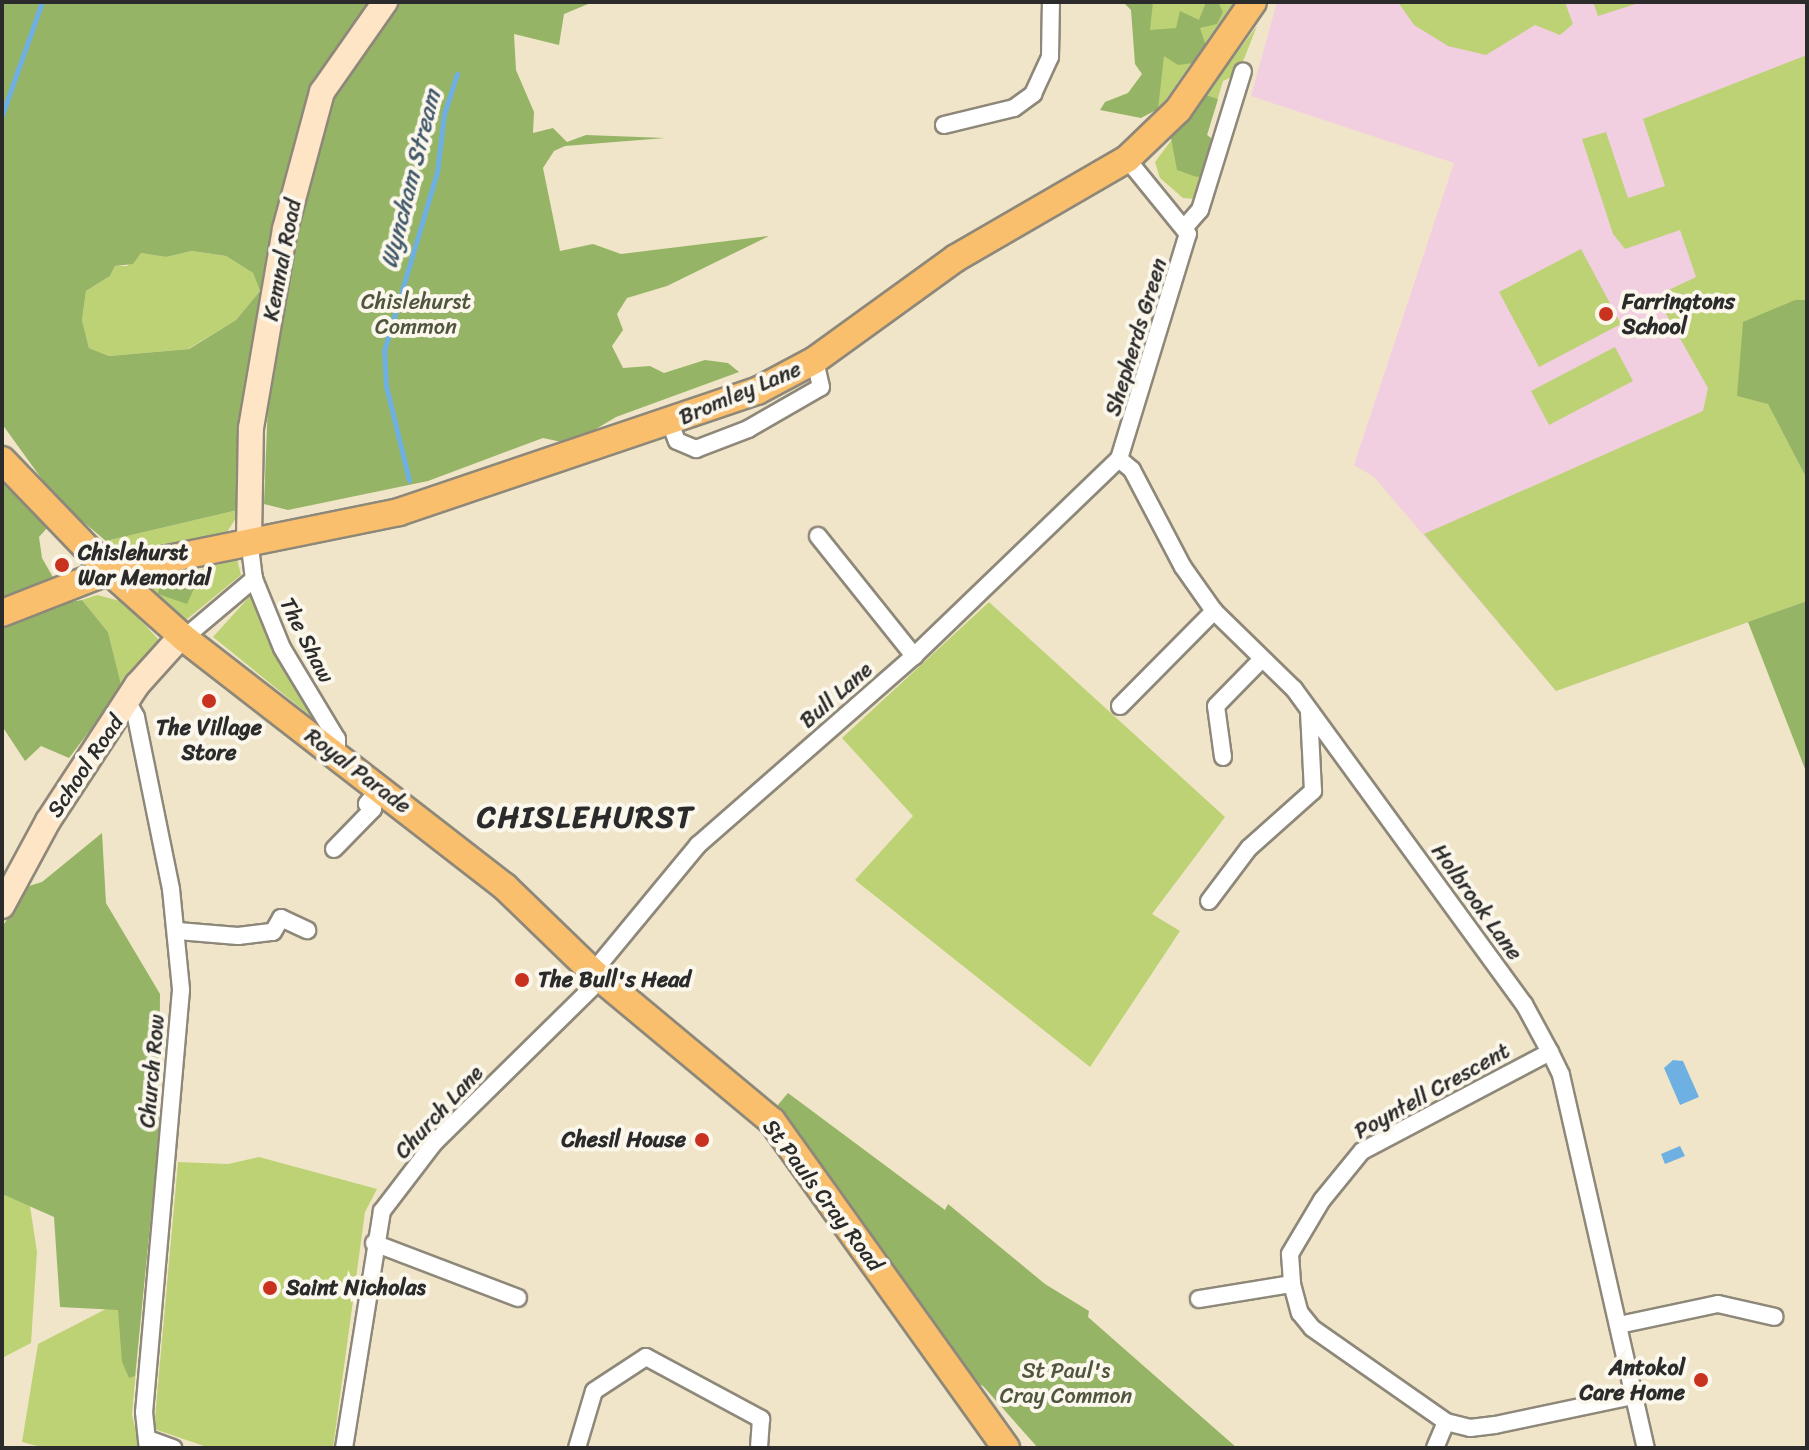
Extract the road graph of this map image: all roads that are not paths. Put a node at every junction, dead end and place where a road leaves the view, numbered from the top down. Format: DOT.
graph roads {
  1 [pos="385,2"];
  2 [pos="1051,2"];
  3 [pos="1253,2"];
  4 [pos="1243,71"];
  5 [pos="944,125"];
  6 [pos="1127,159"];
  7 [pos="1185,227"];
  8 [pos="1119,459"];
  9 [pos="2,460"];
  10 [pos="818,536"];
  11 [pos="249,539"];
  12 [pos="109,571"];
  13 [pos="254,579"];
  14 [pos="1214,611"];
  15 [pos="2,613"];
  16 [pos="183,636"];
  17 [pos="914,656"];
  18 [pos="1261,660"];
  19 [pos="128,703"];
  20 [pos="1120,706"];
  21 [pos="1309,711"];
  22 [pos="337,756"];
  23 [pos="1223,757"];
  24 [pos="380,787"];
  25 [pos="334,849"];
  26 [pos="1209,901"];
  27 [pos="2,906"];
  28 [pos="307,930"];
  29 [pos="178,931"];
  30 [pos="597,976"];
  31 [pos="1550,1052"];
  32 [pos="374,1243"];
  33 [pos="1292,1284"];
  34 [pos="518,1298"];
  35 [pos="1199,1299"];
  36 [pos="1775,1317"];
  37 [pos="1619,1325"];
  38 [pos="1633,1396"];
  39 [pos="1446,1422"];
  40 [pos="148,1443"];
  41 [pos="173,1448"];
  42 [pos="344,1448"];
  43 [pos="577,1448"];
  44 [pos="759,1448"];
  45 [pos="1006,1448"];
  46 [pos="1435,1448"];
  47 [pos="1646,1448"];
  1 -- 11 [label="street, Kemnal Road"];
  2 -- 5 [label="street"];
  3 -- 6 [label="main road, Bromley Lane"];
  4 -- 7 [label="street, Shepherds Green"];
  6 -- 7 [label="street"];
  6 -- 11 [label="main road, Bromley Lane"];
  7 -- 8 [label="street, Shepherds Green"];
  8 -- 14 [label="street, Holbrook Lane"];
  8 -- 17 [label="street, Bull Lane"];
  9 -- 12 [label="main road, Royal Parade"];
  10 -- 17 [label="street"];
  11 -- 12 [label="main road, Bromley Lane"];
  11 -- 13 [label="street, The Shaw"];
  12 -- 15 [label="main road, Bromley Lane"];
  12 -- 16 [label="main road, Royal Parade"];
  13 -- 16 [label="street"];
  13 -- 22 [label="street, The Shaw"];
  14 -- 18 [label="street, Holbrook Lane"];
  14 -- 20 [label="street"];
  16 -- 19 [label="street, School Road"];
  16 -- 22 [label="main road, Royal Parade"];
  17 -- 30 [label="street, Bull Lane"];
  18 -- 21 [label="street, Holbrook Lane"];
  18 -- 23 [label="street"];
  19 -- 27 [label="street, School Road"];
  19 -- 29 [label="street, Church Row"];
  21 -- 26 [label="street"];
  21 -- 31 [label="street, Holbrook Lane"];
  22 -- 24 [label="main road, Royal Parade"];
  24 -- 25 [label="street"];
  24 -- 30 [label="main road, Royal Parade"];
  28 -- 29 [label="street"];
  29 -- 40 [label="street, Church Row"];
  30 -- 32 [label="street, Church Lane"];
  30 -- 45 [label="main road, St Pauls Cray Road"];
  31 -- 33 [label="street, Poyntell Crescent"];
  31 -- 37 [label="street, Holbrook Lane"];
  32 -- 34 [label="street"];
  32 -- 42 [label="street, Church Lane"];
  33 -- 35 [label="street"];
  33 -- 39 [label="street, Poyntell Crescent"];
  36 -- 37 [label="street"];
  37 -- 38 [label="street, Holbrook Lane"];
  38 -- 39 [label="street, Poyntell Crescent"];
  38 -- 47 [label="street, Holbrook Lane"];
  39 -- 46 [label="street"];
  40 -- 41 [label="street"];
  43 -- 44 [label="street"];
}
